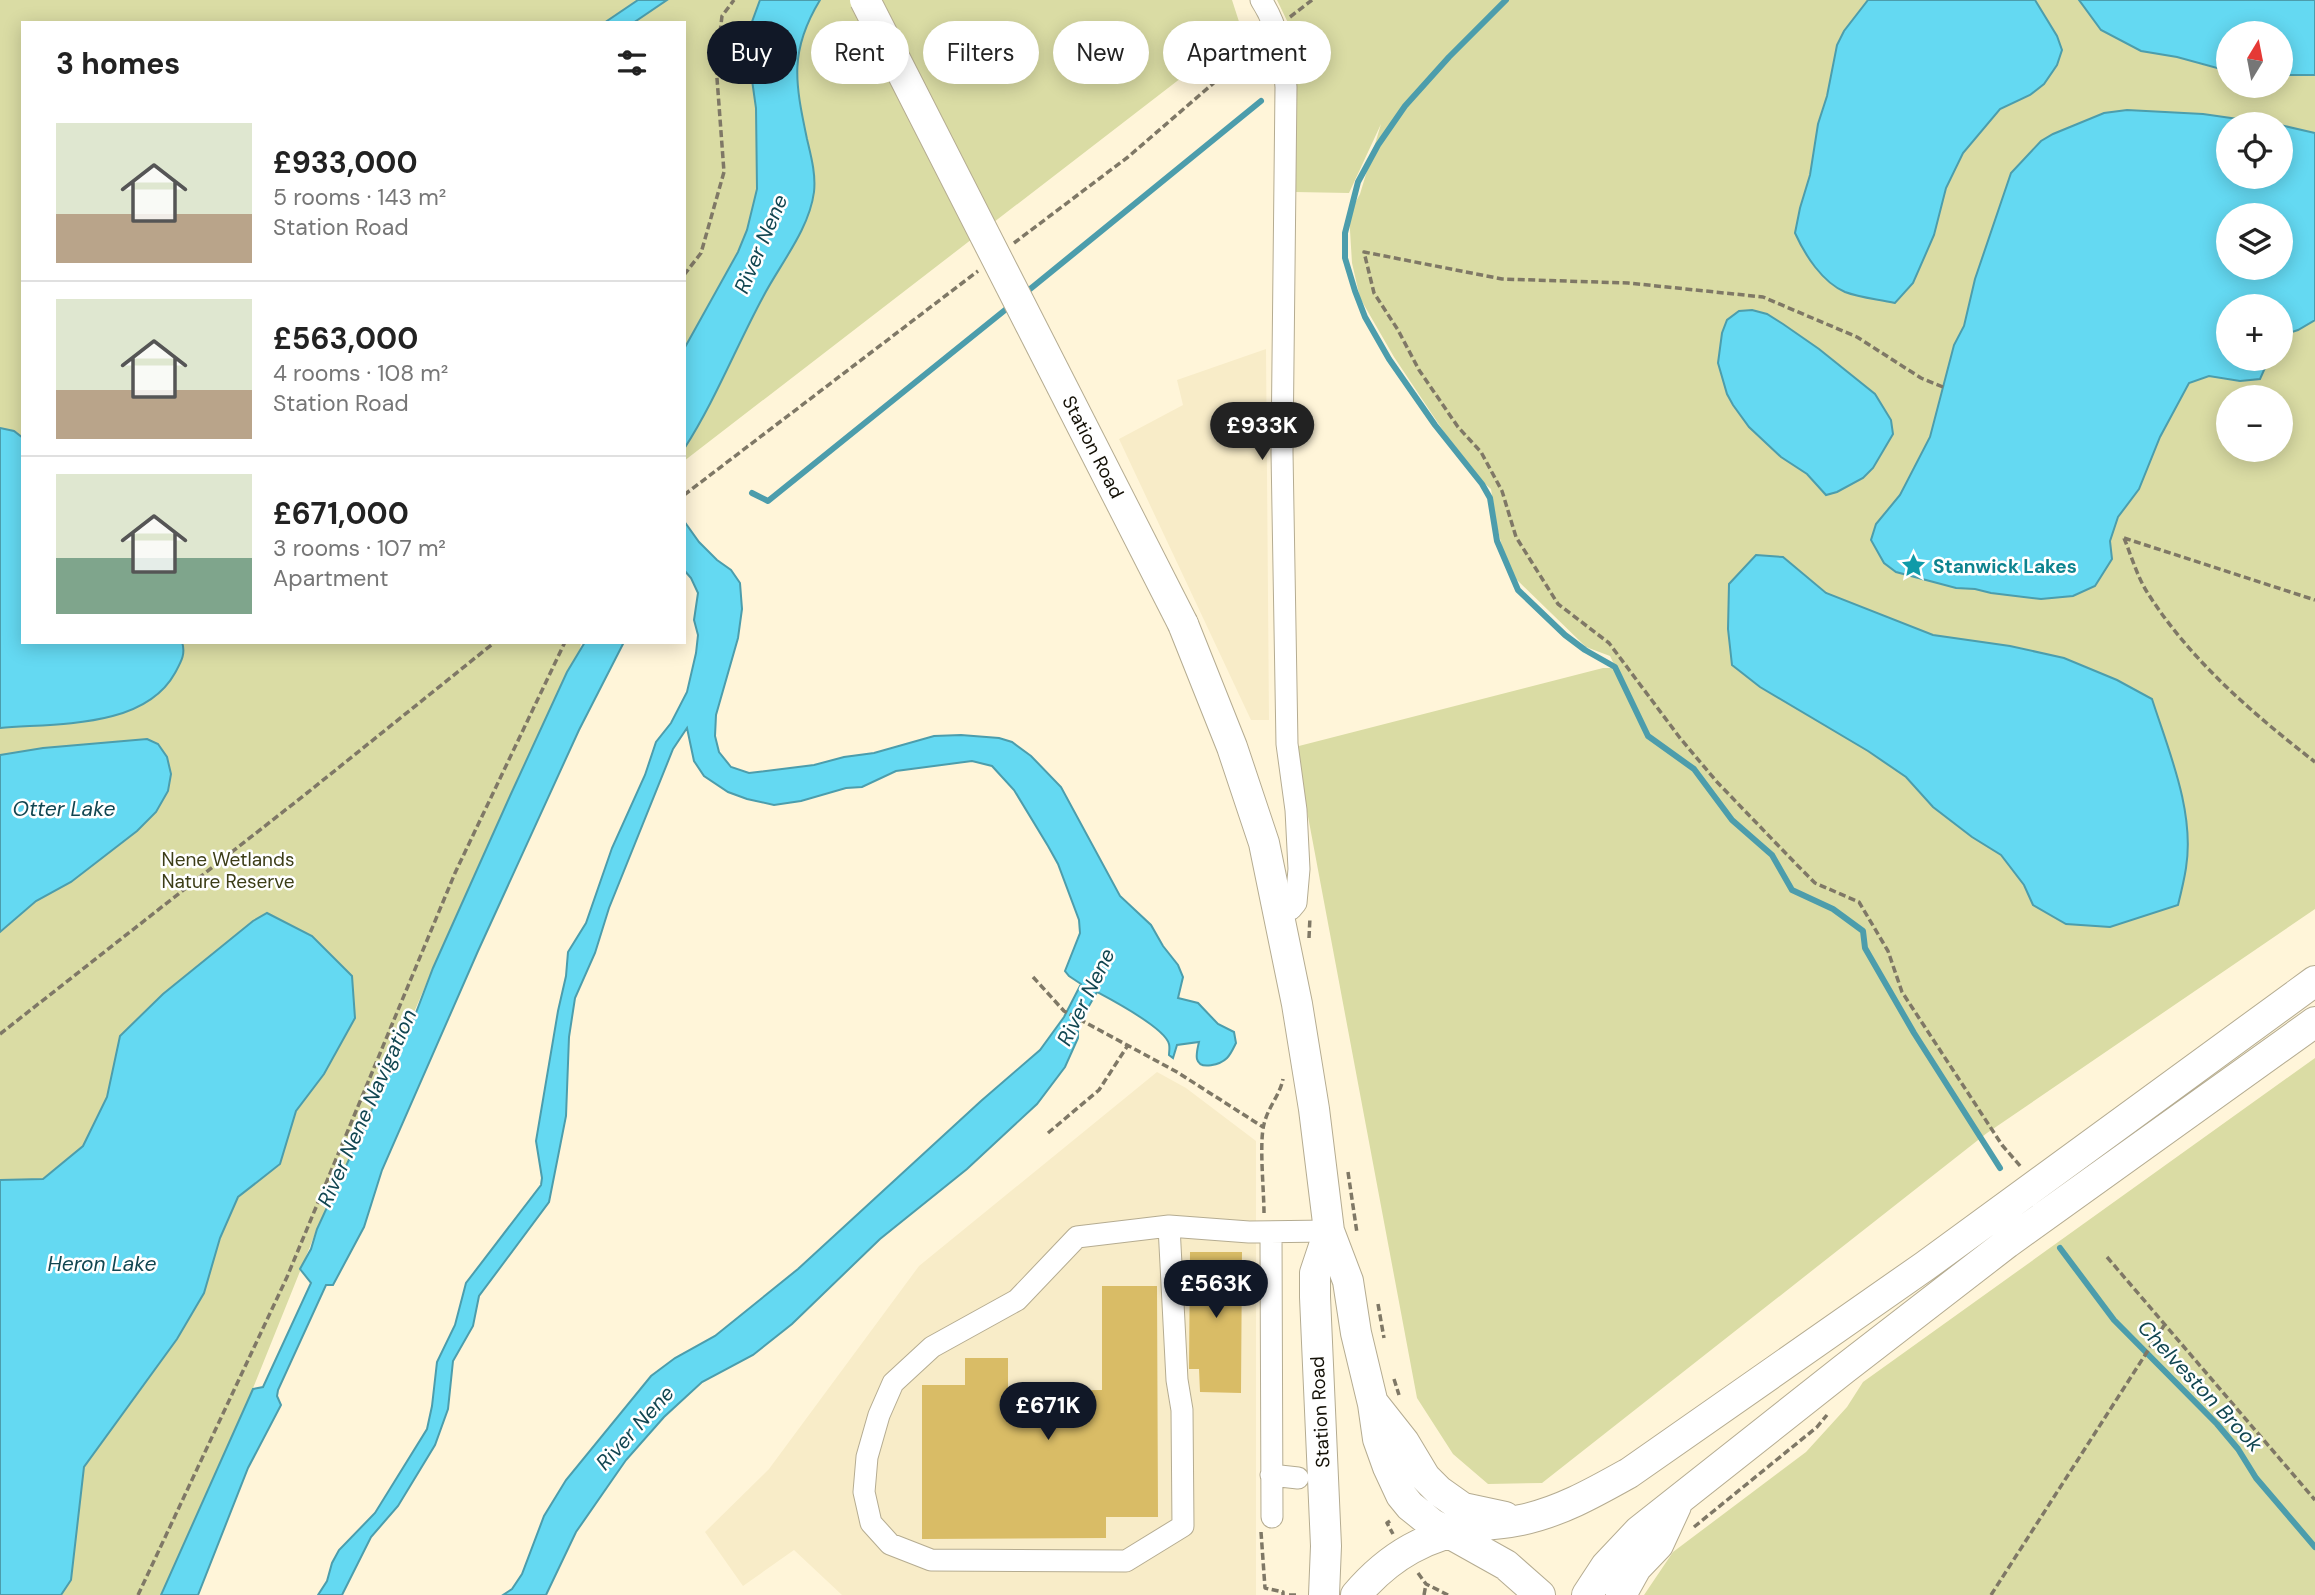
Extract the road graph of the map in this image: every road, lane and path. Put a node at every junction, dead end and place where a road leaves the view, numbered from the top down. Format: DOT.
graph roads {
  1 [pos="734,0"];
  2 [pos="865,0"];
  3 [pos="1261,0"];
  4 [pos="1312,0"];
  5 [pos="1283,21"];
  6 [pos="1285,21"];
  7 [pos="1286,84"];
  8 [pos="686,272"];
  9 [pos="1943,387"];
  10 [pos="701,482"];
  11 [pos="686,493"];
  12 [pos="2315,600"];
  13 [pos="493,644"];
  14 [pos="564,644"];
  15 [pos="2315,762"];
  16 [pos="1278,912"];
  17 [pos="1033,977"];
  18 [pos="2315,981"];
  19 [pos="2315,1022"];
  20 [pos="0,1034"];
  21 [pos="1128,1045"];
  22 [pos="1263,1127"];
  23 [pos="1048,1133"];
  24 [pos="2022,1168"];
  25 [pos="1348,1171"];
  26 [pos="1169,1226"];
  27 [pos="1271,1233"];
  28 [pos="1343,1233"];
  29 [pos="2107,1257"];
  30 [pos="1376,1298"];
  31 [pos="2165,1324"];
  32 [pos="1385,1351"];
  33 [pos="1393,1377"];
  34 [pos="1387,1402"];
  35 [pos="1271,1475"];
  36 [pos="1298,1478"];
  37 [pos="2315,1500"];
  38 [pos="1678,1503"];
  39 [pos="1272,1517"];
  40 [pos="1393,1518"];
  41 [pos="1521,1520"];
  42 [pos="1452,1534"];
  43 [pos="1394,1535"];
  44 [pos="1415,1569"];
  45 [pos="1426,1584"];
  46 [pos="1265,1588"];
  47 [pos="138,1595"];
  48 [pos="1265,1595"];
  49 [pos="1289,1595"];
  50 [pos="1296,1595"];
  51 [pos="1324,1595"];
  52 [pos="1356,1595"];
  53 [pos="1424,1595"];
  54 [pos="1448,1595"];
  55 [pos="1540,1595"];
  56 [pos="1587,1595"];
  57 [pos="1621,1595"];
  58 [pos="1991,1595"];
  1 -- 8 [label="path"];
  2 -- 16 [label="highway, Station Road, bridge"];
  3 -- 5 [label="street"];
  4 -- 6 [label="path"];
  7 -- 16 [label="street"];
  9 -- 24 [label="path"];
  10 -- 11 [label="path"];
  12 -- 15 [label="path"];
  13 -- 20 [label="path"];
  14 -- 47 [label="path"];
  16 -- 28 [label="highway, Station Road"];
  17 -- 21 [label="path"];
  18 -- 41 [label="highway"];
  19 -- 38 [label="highway"];
  21 -- 22 [label="path"];
  21 -- 23 [label="path"];
  25 -- 28 [label="path"];
  26 -- 26 [label="street"];
  26 -- 27 [label="street"];
  27 -- 28 [label="street"];
  27 -- 35 [label="street"];
  28 -- 34 [label="highway, Station Road"];
  28 -- 51 [label="highway, Station Road"];
  29 -- 31 [label="path"];
  30 -- 32 [label="path"];
  31 -- 37 [label="path"];
  31 -- 58 [label="path"];
  33 -- 34 [label="path"];
  34 -- 41 [label="highway"];
  34 -- 42 [label="highway, Station Road"];
  35 -- 36 [label="street"];
  35 -- 39 [label="street"];
  38 -- 56 [label="highway"];
  38 -- 57 [label="highway"];
  40 -- 43 [label="path"];
  41 -- 42 [label="highway"];
  42 -- 52 [label="highway"];
  42 -- 55 [label="highway, Station Road"];
  44 -- 45 [label="path"];
  45 -- 53 [label="path"];
  45 -- 54 [label="path"];
  46 -- 48 [label="path"];
  49 -- 50 [label="path"];
}
